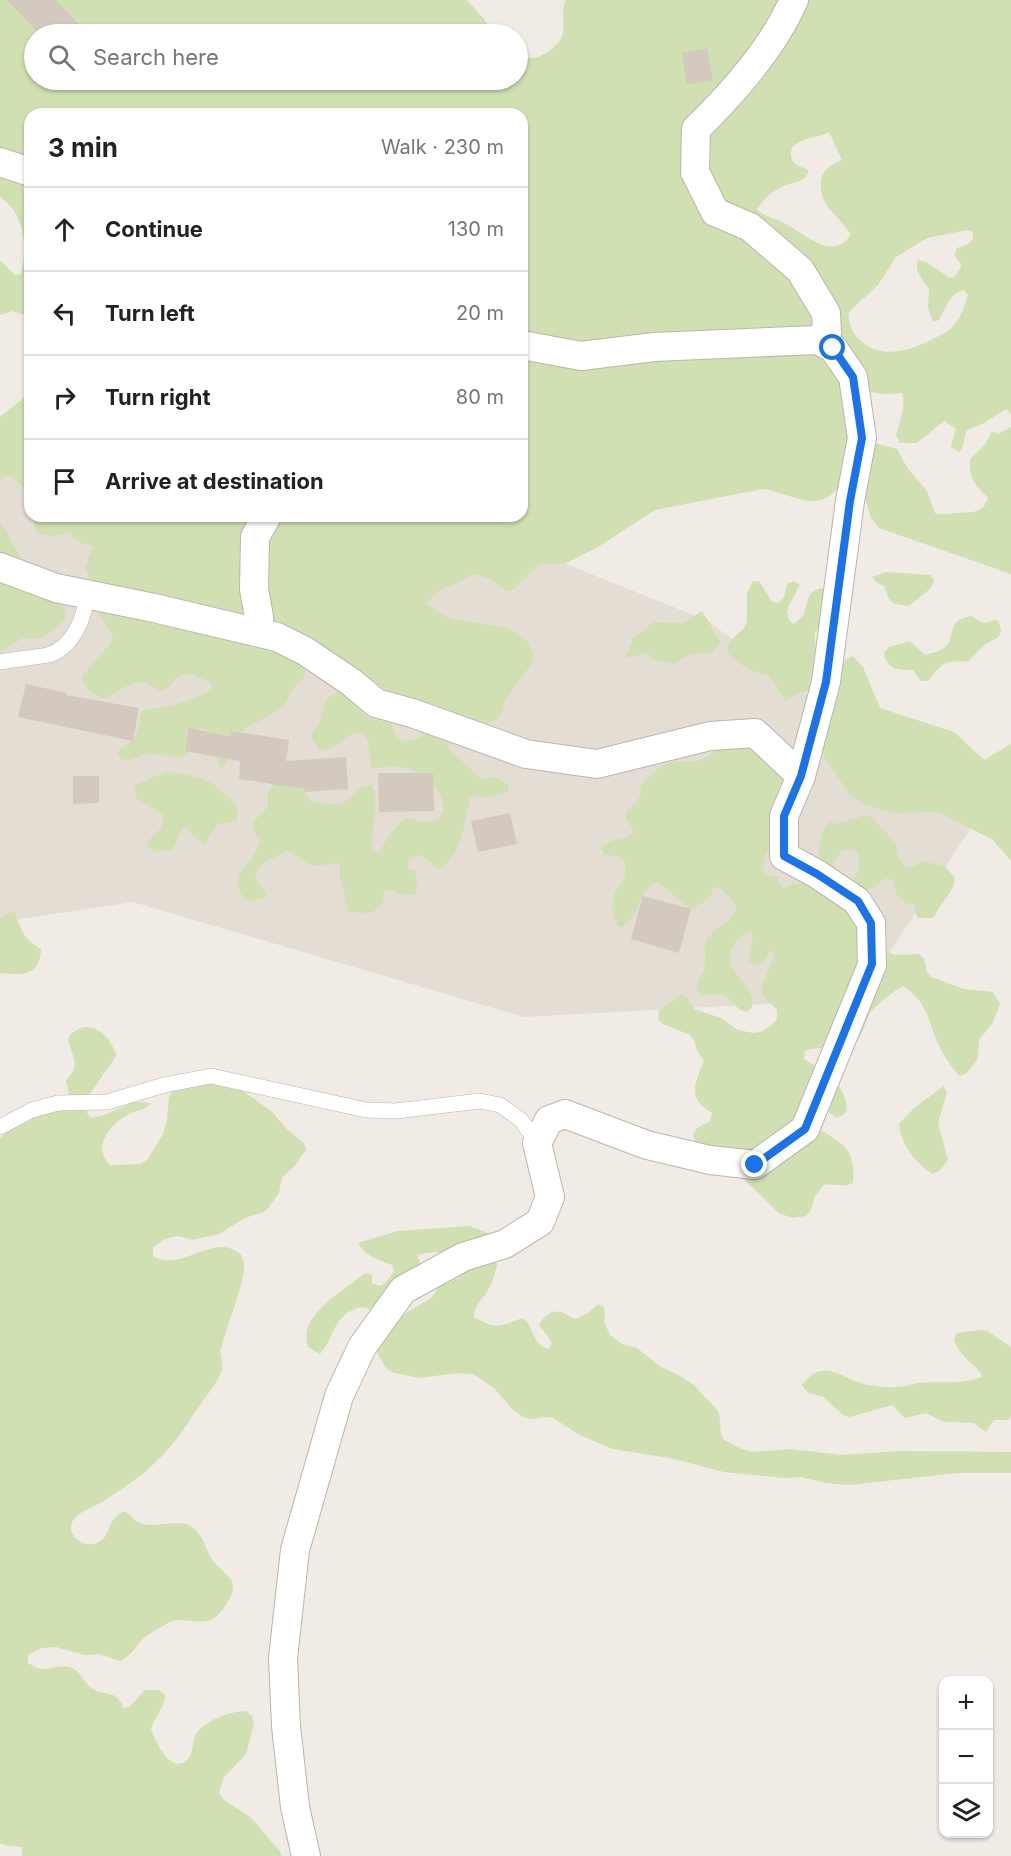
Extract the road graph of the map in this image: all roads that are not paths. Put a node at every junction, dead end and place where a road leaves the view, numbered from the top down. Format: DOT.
graph roads {
  1 [pos="794,0"];
  2 [pos="0,162"];
  3 [pos="24,170"];
  4 [pos="817,340"];
  5 [pos="528,346"];
  6 [pos="264,522"];
  7 [pos="0,567"];
  8 [pos="87,594"];
  9 [pos="259,632"];
  10 [pos="0,662"];
  11 [pos="801,776"];
  12 [pos="0,1127"];
  13 [pos="537,1143"];
  14 [pos="306,1856"];
  1 -- 4 [label="street"];
  2 -- 3 [label="street"];
  4 -- 5 [label="street"];
  4 -- 11 [label="street"];
  6 -- 9 [label="street"];
  7 -- 8 [label="street"];
  8 -- 9 [label="street"];
  8 -- 10 [label="lane"];
  9 -- 11 [label="street"];
  11 -- 13 [label="street"];
  12 -- 13 [label="lane"];
  13 -- 14 [label="street"];
}
